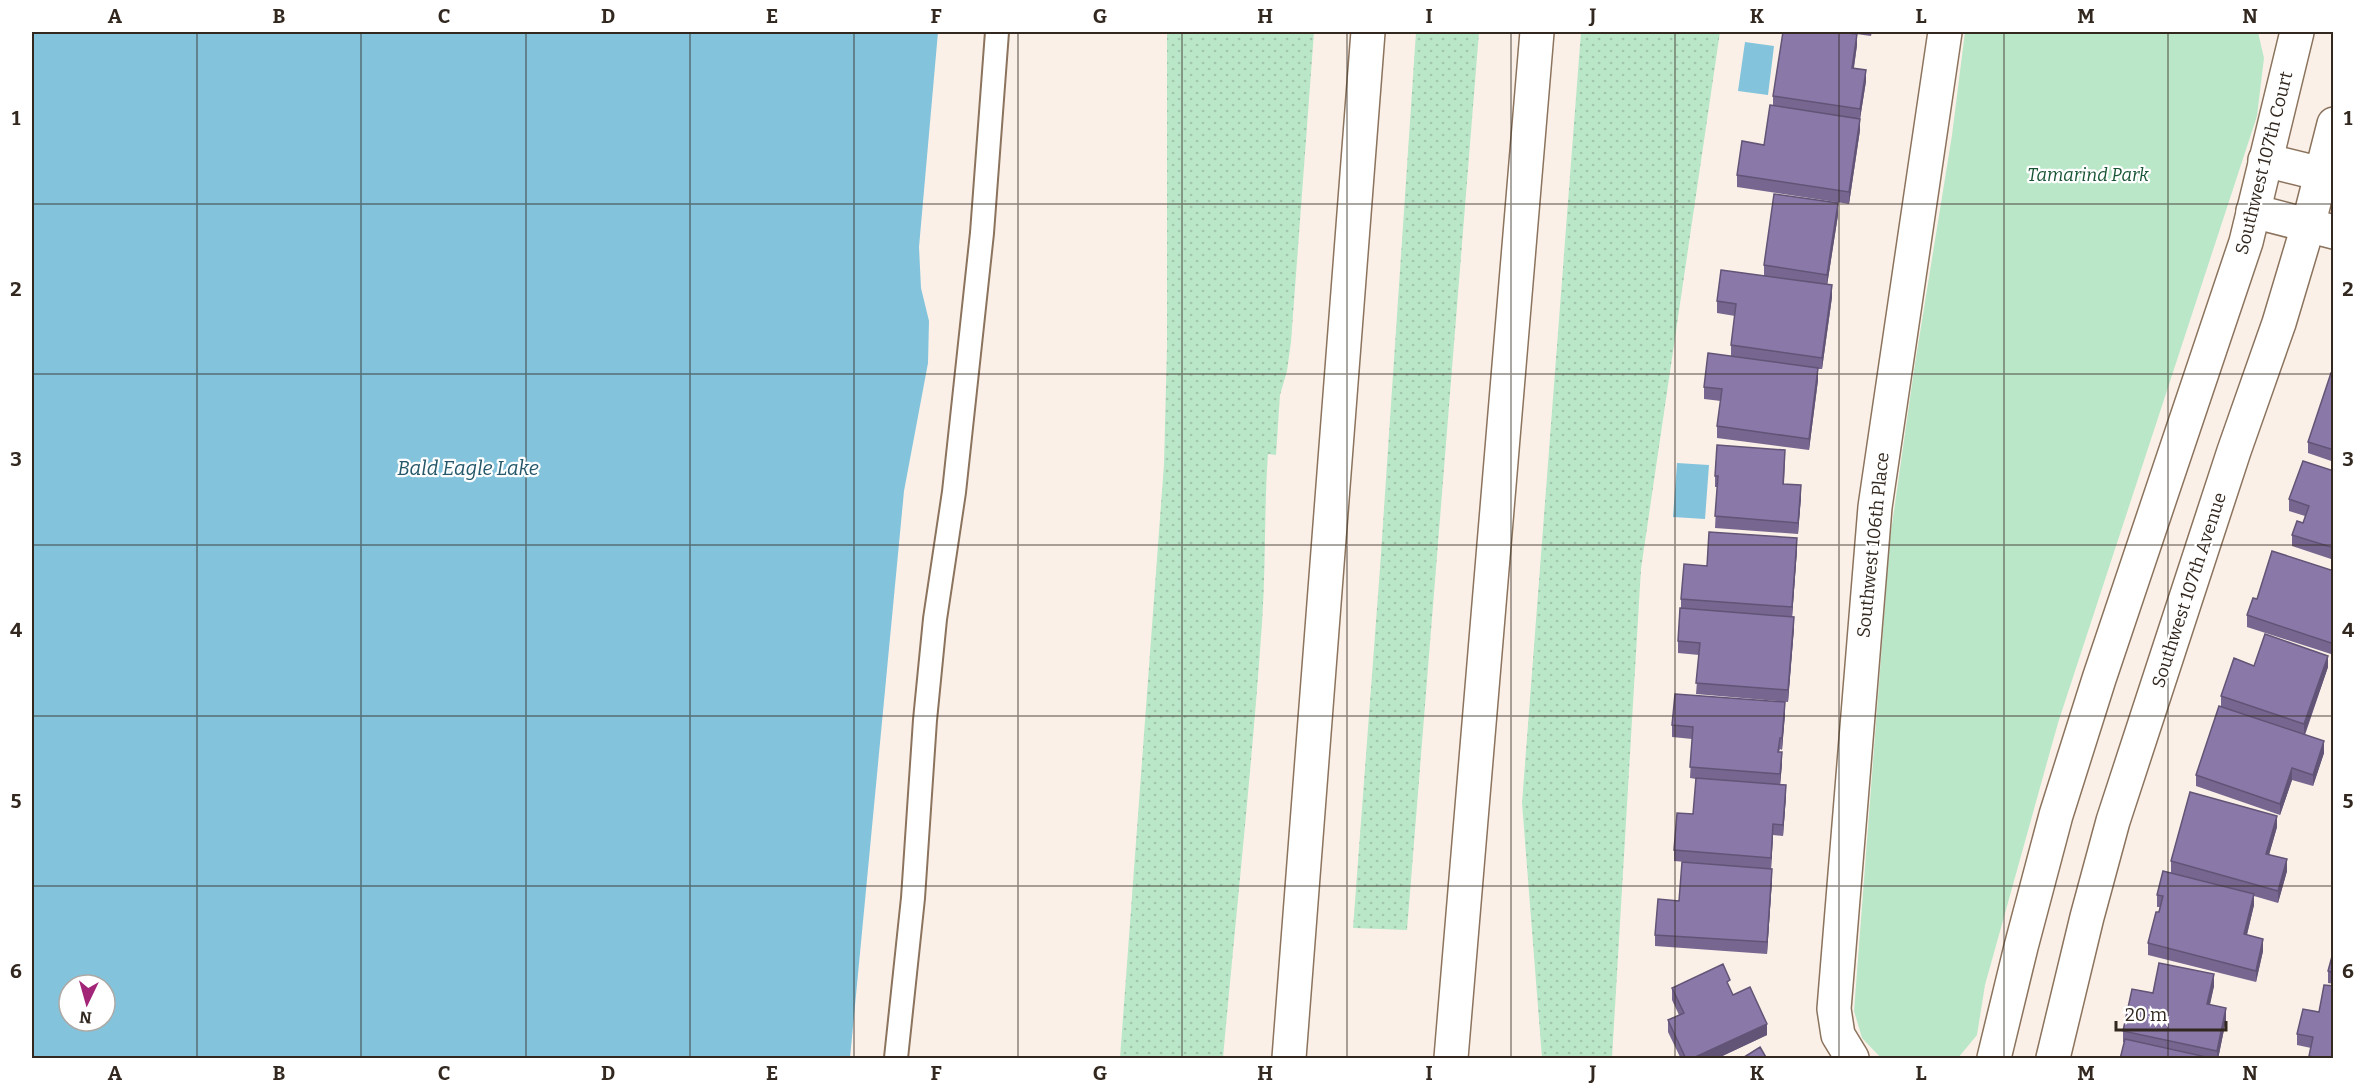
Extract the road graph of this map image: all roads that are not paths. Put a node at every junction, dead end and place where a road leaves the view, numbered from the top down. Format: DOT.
graph roads {
  1 [pos="997,32"];
  2 [pos="1368,32"];
  3 [pos="1537,32"];
  4 [pos="1945,32"];
  5 [pos="2297,32"];
  6 [pos="2334,124"];
  7 [pos="2265,160"];
  8 [pos="2327,176"];
  9 [pos="2253,211"];
  10 [pos="2321,229"];
  11 [pos="896,1059"];
  12 [pos="1289,1059"];
  13 [pos="1451,1059"];
  14 [pos="1852,1059"];
  15 [pos="1994,1059"];
  16 [pos="2053,1059"];
  1 -- 11 [label="lane"];
  2 -- 12 [label="main road"];
  3 -- 13 [label="main road"];
  4 -- 14 [label="main road, Southwest 106th Place"];
  5 -- 7 [label="main road, Southwest 107th Court"];
  6 -- 8 [label="main road, Southwest 107th Avenue"];
  7 -- 8 [label="main road"];
  7 -- 9 [label="main road, Southwest 107th Court"];
  8 -- 10 [label="main road, Southwest 107th Avenue"];
  9 -- 10 [label="main road"];
  9 -- 15 [label="main road, Southwest 107th Court"];
  10 -- 16 [label="main road, Southwest 107th Avenue"];
}
